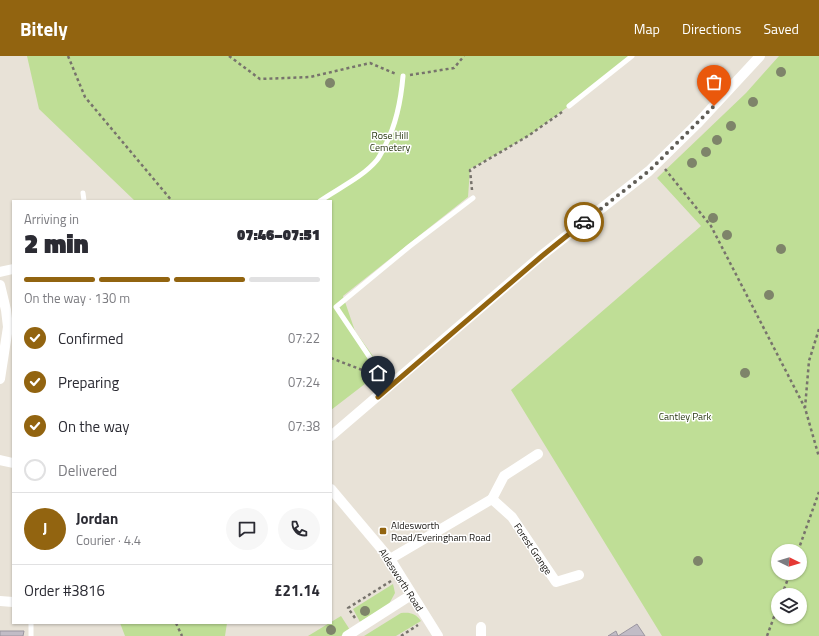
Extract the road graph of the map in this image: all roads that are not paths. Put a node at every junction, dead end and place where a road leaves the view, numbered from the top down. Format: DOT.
graph roads {
  1 [pos="632,56"];
  2 [pos="760,56"];
  3 [pos="403,76"];
  4 [pos="569,106"];
  5 [pos="83,193"];
  6 [pos="473,198"];
  7 [pos="84,200"];
  8 [pos="322,200"];
  9 [pos="12,269"];
  10 [pos="0,272"];
  11 [pos="0,285"];
  12 [pos="0,379"];
  13 [pos="389,387"];
  14 [pos="332,435"];
  15 [pos="538,454"];
  16 [pos="0,460"];
  17 [pos="12,463"];
  18 [pos="332,490"];
  19 [pos="492,499"];
  20 [pos="390,559"];
  21 [pos="579,575"];
  22 [pos="411,595"];
  23 [pos="0,601"];
  24 [pos="12,602"];
  25 [pos="30,624"];
  26 [pos="31,636"];
  27 [pos="347,636"];
  28 [pos="438,636"];
  1 -- 4 [label="lane"];
  2 -- 13 [label="street"];
  3 -- 8 [label="lane"];
  5 -- 7 [label="lane"];
  6 -- 13 [label="lane"];
  9 -- 10 [label="street"];
  11 -- 12 [label="street"];
  13 -- 14 [label="street"];
  15 -- 19 [label="street"];
  16 -- 17 [label="street"];
  18 -- 20 [label="street, Aldesworth Road"];
  19 -- 20 [label="street"];
  19 -- 21 [label="street, Forest Grange"];
  20 -- 22 [label="street, Aldesworth Road"];
  22 -- 27 [label="street"];
  22 -- 28 [label="street, Aldesworth Road"];
  23 -- 24 [label="street"];
  25 -- 26 [label="lane"];
}
